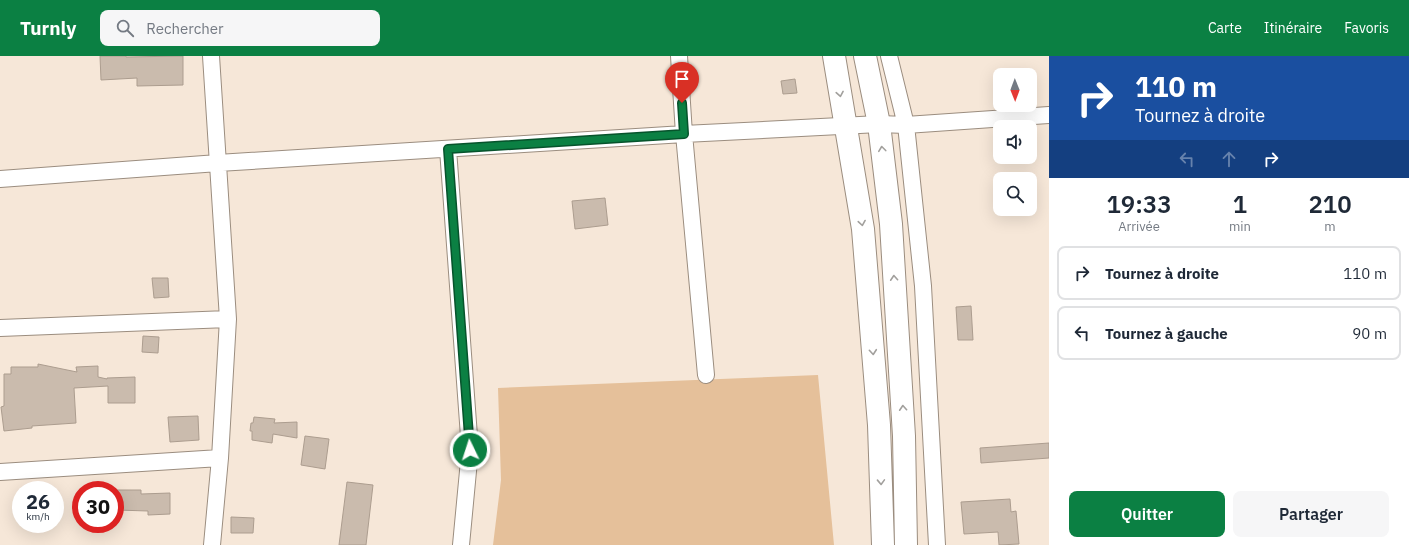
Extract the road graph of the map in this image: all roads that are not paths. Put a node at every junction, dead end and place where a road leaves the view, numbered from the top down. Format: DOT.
graph roads {
  1 [pos="211,56"];
  2 [pos="679,56"];
  3 [pos="834,56"];
  4 [pos="866,56"];
  5 [pos="889,56"];
  6 [pos="1049,115"];
  7 [pos="879,124"];
  8 [pos="906,125"];
  9 [pos="846,126"];
  10 [pos="684,134"];
  11 [pos="448,149"];
  12 [pos="218,163"];
  13 [pos="0,179"];
  14 [pos="228,319"];
  15 [pos="0,328"];
  16 [pos="706,375"];
  17 [pos="904,436"];
  18 [pos="879,438"];
  19 [pos="220,458"];
  20 [pos="0,472"];
  21 [pos="212,545"];
  22 [pos="460,545"];
  23 [pos="883,545"];
  24 [pos="906,545"];
  25 [pos="937,545"];
  1 -- 12 [label="street"];
  2 -- 10 [label="street"];
  3 -- 9 [label="main road, one-way"];
  4 -- 7 [label="main road"];
  5 -- 8 [label="street"];
  6 -- 8 [label="street"];
  7 -- 8 [label="street"];
  7 -- 9 [label="street"];
  17 -- 7 [label="main road, one-way"];
  8 -- 25 [label="street"];
  9 -- 10 [label="street"];
  9 -- 18 [label="main road, one-way"];
  10 -- 11 [label="street"];
  10 -- 16 [label="street"];
  11 -- 12 [label="street"];
  11 -- 22 [label="street"];
  12 -- 13 [label="street"];
  12 -- 14 [label="street"];
  14 -- 15 [label="street"];
  14 -- 19 [label="street"];
  17 -- 18 [label="main road"];
  17 -- 24 [label="main road"];
  18 -- 23 [label="main road, one-way"];
  19 -- 20 [label="street"];
  19 -- 21 [label="street"];
}
